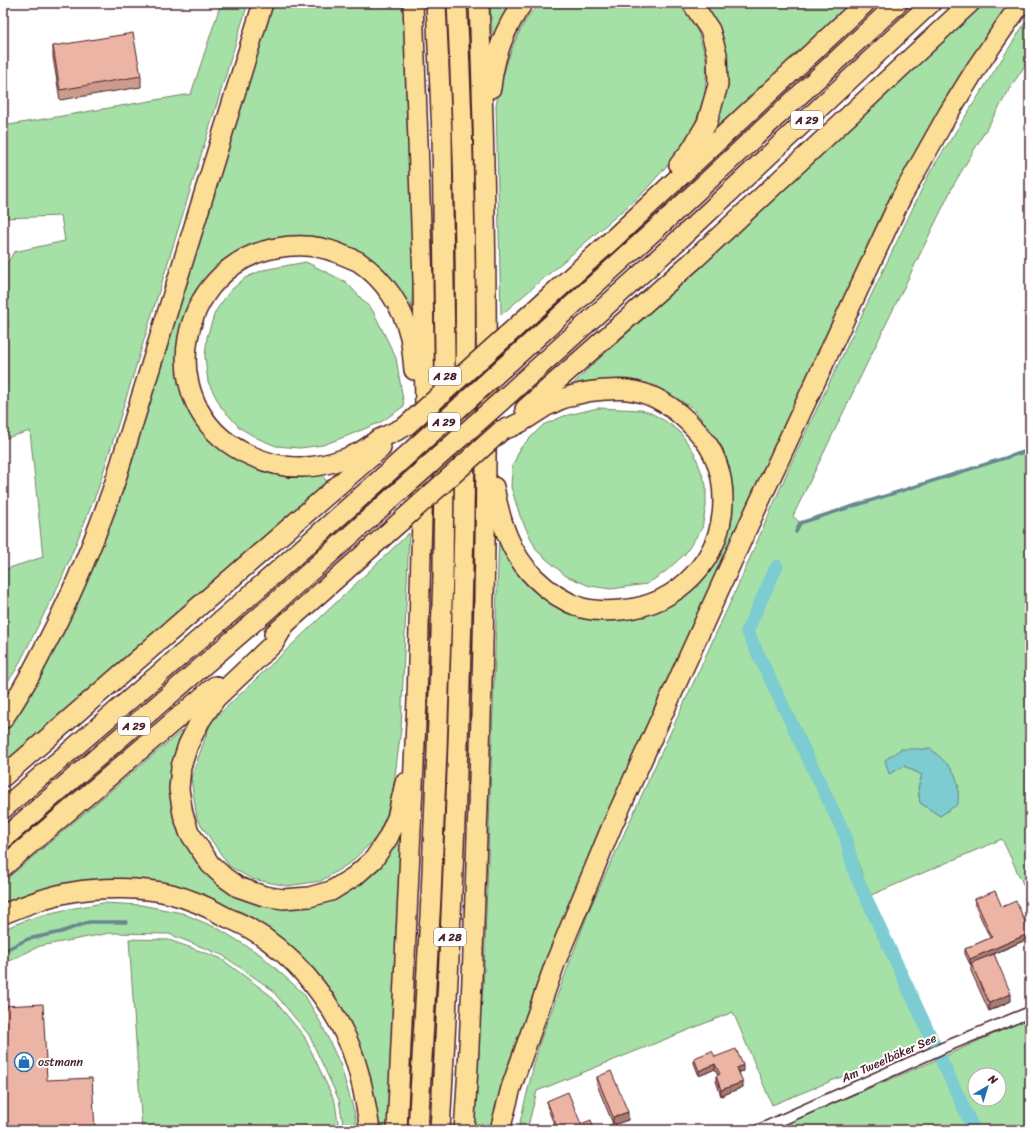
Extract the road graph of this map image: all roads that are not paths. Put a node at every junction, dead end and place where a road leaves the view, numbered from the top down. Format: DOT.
graph roads {
  1 [pos="263,3"];
  2 [pos="413,3"];
  3 [pos="436,3"];
  4 [pos="457,3"];
  5 [pos="479,3"];
  6 [pos="523,3"];
  7 [pos="692,3"];
  8 [pos="865,3"];
  9 [pos="898,3"];
  10 [pos="931,3"];
  11 [pos="970,3"];
  12 [pos="1021,3"];
  13 [pos="483,124"];
  14 [pos="614,238"];
  15 [pos="425,407"];
  16 [pos="406,426"];
  17 [pos="502,430"];
  18 [pos="486,457"];
  19 [pos="284,626"];
  20 [pos="418,700"];
  21 [pos="3,719"];
  22 [pos="3,777"];
  23 [pos="3,809"];
  24 [pos="3,839"];
  25 [pos="3,867"];
  26 [pos="3,914"];
  27 [pos="1030,1012"];
  28 [pos="370,1130"];
  29 [pos="397,1130"];
  30 [pos="418,1130"];
  31 [pos="440,1130"];
  32 [pos="464,1130"];
  33 [pos="500,1130"];
  34 [pos="759,1130"];
  1 -- 21 [label="highway"];
  2 -- 15 [label="highway"];
  3 -- 30 [label="highway, A 28"];
  4 -- 31 [label="highway, A 28"];
  5 -- 13 [label="highway"];
  6 -- 13 [label="highway"];
  7 -- 14 [label="highway"];
  8 -- 14 [label="highway"];
  9 -- 23 [label="highway, A 29, bridge"];
  10 -- 24 [label="highway, A 29, bridge"];
  11 -- 17 [label="highway"];
  12 -- 33 [label="highway"];
  13 -- 18 [label="highway"];
  14 -- 16 [label="highway, bridge"];
  15 -- 16 [label="highway"];
  15 -- 20 [label="highway"];
  16 -- 22 [label="highway"];
  17 -- 18 [label="highway"];
  17 -- 19 [label="highway, bridge"];
  18 -- 32 [label="highway"];
  19 -- 20 [label="highway"];
  19 -- 25 [label="highway"];
  20 -- 29 [label="highway"];
  26 -- 28 [label="highway"];
  27 -- 34 [label="street, Am Tweelbäker See"];
}
